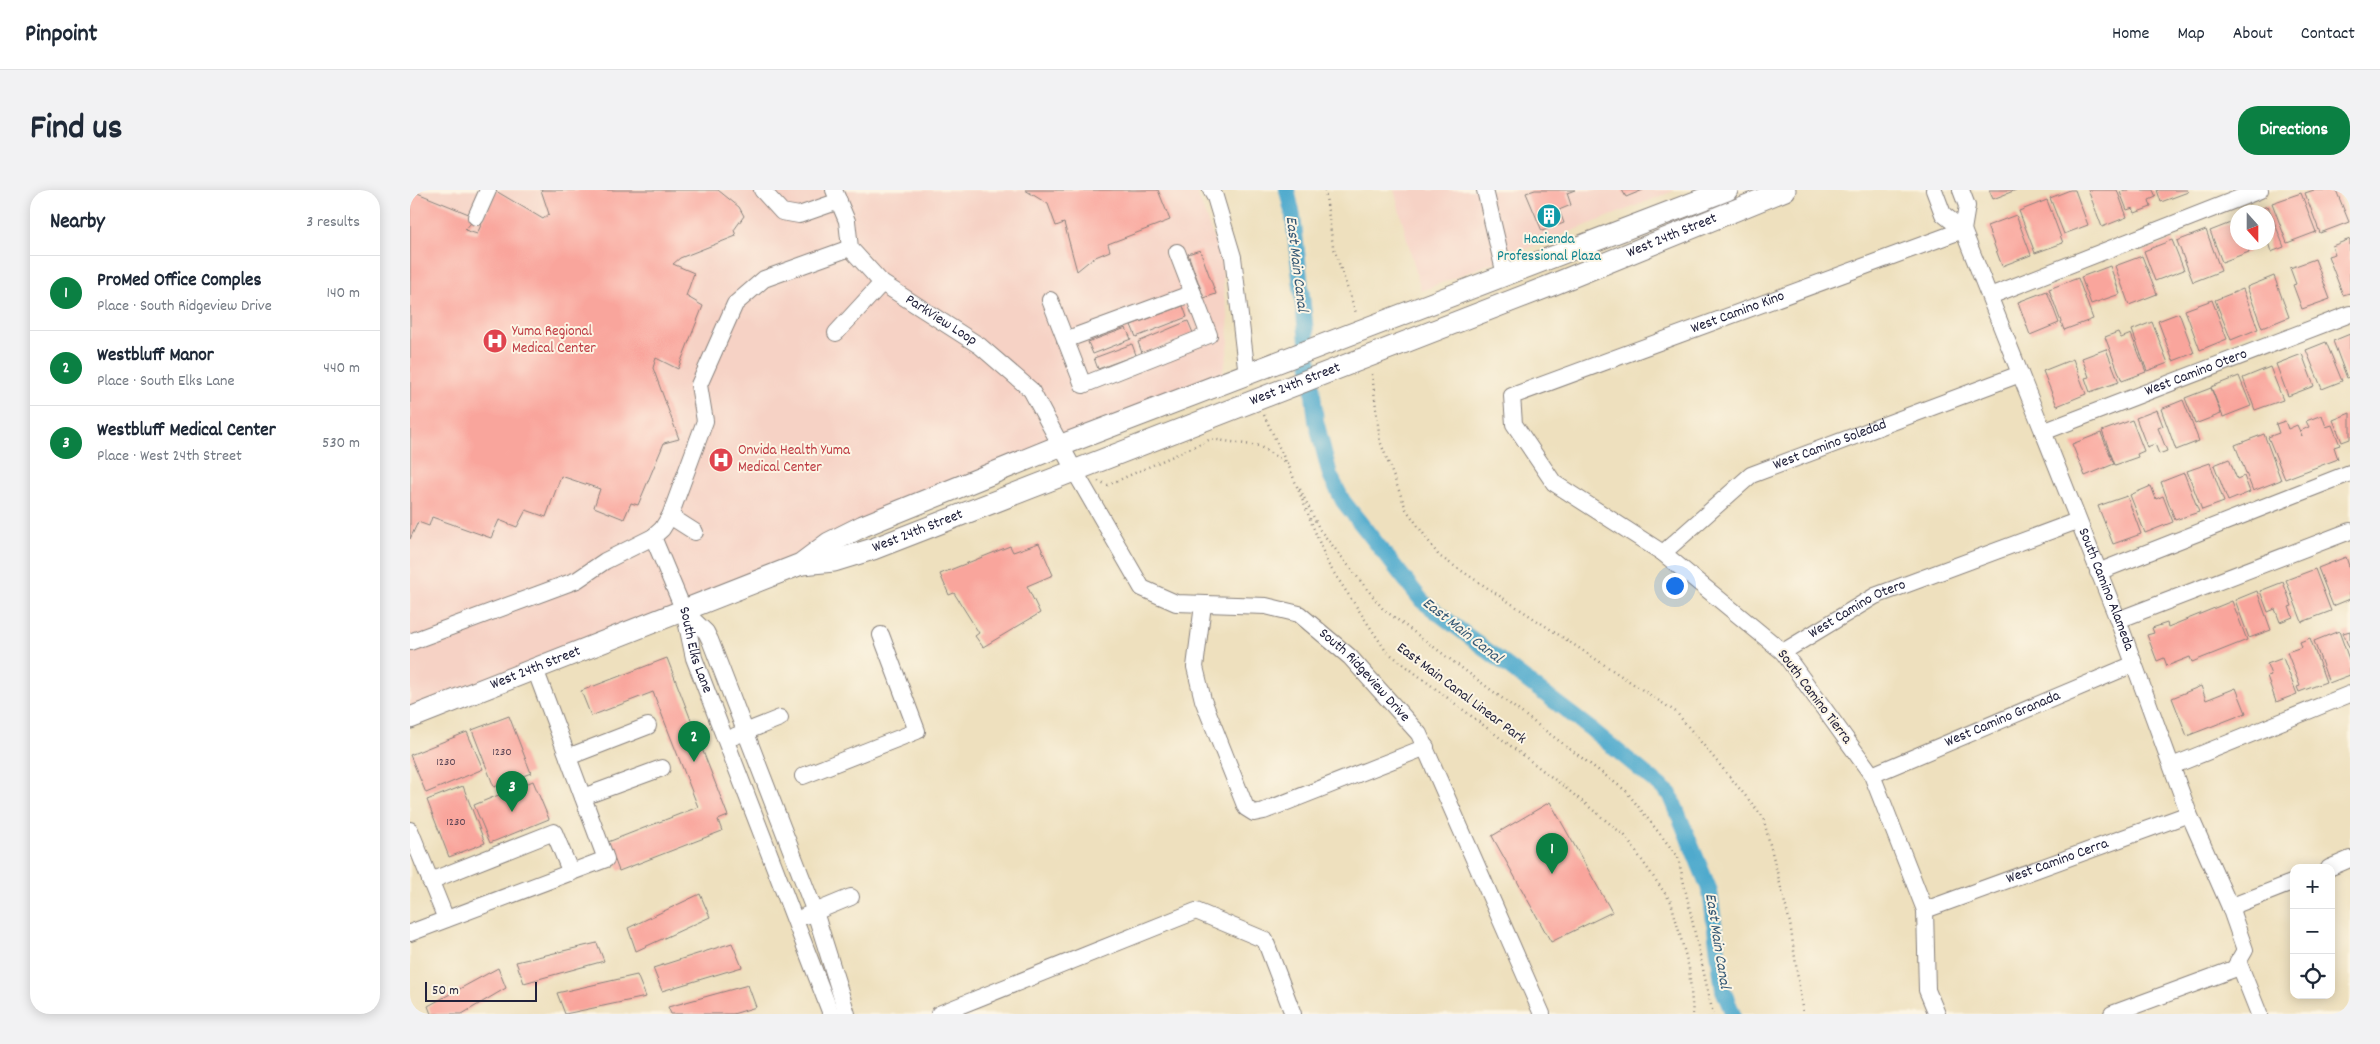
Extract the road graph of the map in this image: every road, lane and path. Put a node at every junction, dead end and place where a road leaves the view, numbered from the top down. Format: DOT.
graph roads {
  1 [pos="488,190"];
  2 [pos="762,190"];
  3 [pos="1211,190"];
  4 [pos="1325,190"];
  5 [pos="1486,190"];
  6 [pos="1727,190"];
  7 [pos="1785,190"];
  8 [pos="1934,190"];
  9 [pos="1961,190"];
  10 [pos="2260,190"];
  11 [pos="837,195"];
  12 [pos="476,217"];
  13 [pos="1963,230"];
  14 [pos="850,248"];
  15 [pos="1177,252"];
  16 [pos="1506,275"];
  17 [pos="882,283"];
  18 [pos="1192,292"];
  19 [pos="1990,296"];
  20 [pos="1050,300"];
  21 [pos="2350,314"];
  22 [pos="1362,330"];
  23 [pos="836,333"];
  24 [pos="1410,339"];
  25 [pos="1066,340"];
  26 [pos="1369,356"];
  27 [pos="2020,374"];
  28 [pos="1247,375"];
  29 [pos="1512,396"];
  30 [pos="1256,400"];
  31 [pos="2043,432"];
  32 [pos="1062,445"];
  33 [pos="1074,470"];
  34 [pos="2350,473"];
  35 [pos="670,516"];
  36 [pos="2078,521"];
  37 [pos="2350,531"];
  38 [pos="695,532"];
  39 [pos="653,537"];
  40 [pos="1663,553"];
  41 [pos="802,564"];
  42 [pos="2098,572"];
  43 [pos="1203,605"];
  44 [pos="684,611"];
  45 [pos="2118,620"];
  46 [pos="881,635"];
  47 [pos="410,642"];
  48 [pos="1783,652"];
  49 [pos="2134,664"];
  50 [pos="535,669"];
  51 [pos="2350,694"];
  52 [pos="410,718"];
  53 [pos="780,718"];
  54 [pos="648,726"];
  55 [pos="746,732"];
  56 [pos="725,740"];
  57 [pos="1426,747"];
  58 [pos="568,757"];
  59 [pos="2172,766"];
  60 [pos="662,768"];
  61 [pos="1872,775"];
  62 [pos="803,776"];
  63 [pos="583,797"];
  64 [pos="2189,814"];
  65 [pos="410,830"];
  66 [pos="2350,859"];
  67 [pos="2335,865"];
  68 [pos="571,873"];
  69 [pos="430,881"];
  70 [pos="2290,884"];
  71 [pos="851,897"];
  72 [pos="2230,907"];
  73 [pos="1925,910"];
  74 [pos="815,912"];
  75 [pos="446,919"];
  76 [pos="795,920"];
  77 [pos="410,933"];
  78 [pos="2241,956"];
  79 [pos="831,1014"];
  80 [pos="847,1014"];
  81 [pos="939,1014"];
  82 [pos="1293,1014"];
  83 [pos="1542,1014"];
  84 [pos="1693,1014"];
  85 [pos="1713,1014"];
  86 [pos="1803,1014"];
  87 [pos="1937,1014"];
  88 [pos="2112,1014"];
  89 [pos="2259,1014"];
  1 -- 12 [label="street"];
  2 -- 11 [label="street"];
  3 -- 28 [label="street"];
  4 -- 22 [label="path"];
  5 -- 16 [label="street"];
  6 -- 16 [label="main road, West 24th Street"];
  7 -- 24 [label="main road, West 24th Street"];
  8 -- 13 [label="street, South Camino Alameda"];
  9 -- 13 [label="street"];
  10 -- 19 [label="street"];
  11 -- 14 [label="street"];
  13 -- 19 [label="street, South Camino Alameda"];
  13 -- 29 [label="street, West Camino Kino"];
  14 -- 17 [label="street, ParkView Loop"];
  14 -- 35 [label="street"];
  15 -- 18 [label="street"];
  16 -- 22 [label="main road, West 24th Street"];
  16 -- 24 [label="main road"];
  17 -- 23 [label="street"];
  17 -- 32 [label="street, ParkView Loop"];
  18 -- 25 [label="street"];
  18 -- 25 [label="street"];
  19 -- 27 [label="street, South Camino Alameda"];
  20 -- 25 [label="street"];
  21 -- 31 [label="street, West Camino Otero"];
  22 -- 28 [label="main road, West 24th Street"];
  24 -- 26 [label="main road, West 24th Street"];
  26 -- 30 [label="main road, West 24th Street"];
  26 -- 86 [label="path"];
  27 -- 31 [label="street, South Camino Alameda"];
  27 -- 40 [label="street, West Camino Soledad"];
  28 -- 32 [label="main road, West 24th Street"];
  29 -- 40 [label="street, South Camino Tierra"];
  30 -- 33 [label="main road, West 24th Street"];
  30 -- 85 [label="path"];
  31 -- 36 [label="street, South Camino Alameda"];
  32 -- 33 [label="street, ParkView Loop"];
  32 -- 41 [label="main road, West 24th Street"];
  33 -- 41 [label="main road, West 24th Street"];
  33 -- 43 [label="street, South Ridgeview Drive"];
  33 -- 84 [label="path, East Main Canal Linear Park"];
  34 -- 42 [label="street"];
  35 -- 38 [label="street"];
  35 -- 39 [label="street"];
  36 -- 42 [label="street, South Camino Alameda"];
  36 -- 48 [label="street, West Camino Otero"];
  37 -- 45 [label="street"];
  39 -- 44 [label="street"];
  39 -- 47 [label="street"];
  40 -- 48 [label="street, South Camino Tierra"];
  41 -- 44 [label="main road, West 24th Street"];
  42 -- 45 [label="street, South Camino Alameda"];
  43 -- 57 [label="street, South Ridgeview Drive"];
  43 -- 57 [label="street"];
  44 -- 50 [label="main road, West 24th Street"];
  44 -- 55 [label="street, South Elks Lane"];
  44 -- 56 [label="street, South Elks Lane"];
  45 -- 49 [label="street, South Camino Alameda"];
  46 -- 62 [label="street"];
  48 -- 61 [label="street, South Camino Tierra"];
  49 -- 59 [label="street, South Camino Alameda"];
  49 -- 61 [label="street, West Camino Granada"];
  50 -- 52 [label="main road, West 24th Street"];
  50 -- 58 [label="street"];
  51 -- 59 [label="street"];
  53 -- 55 [label="street"];
  54 -- 58 [label="street"];
  55 -- 56 [label="street"];
  55 -- 74 [label="street, South Elks Lane"];
  56 -- 76 [label="street, South Elks Lane"];
  57 -- 83 [label="street, South Ridgeview Drive"];
  58 -- 63 [label="street"];
  59 -- 64 [label="street, South Camino Alameda"];
  60 -- 63 [label="street"];
  61 -- 73 [label="street, South Camino Tierra"];
  63 -- 68 [label="street"];
  64 -- 72 [label="street, South Camino Alameda"];
  64 -- 73 [label="street, West Camino Cerra"];
  65 -- 69 [label="street"];
  66 -- 67 [label="street"];
  68 -- 69 [label="street"];
  68 -- 75 [label="street"];
  69 -- 75 [label="street"];
  70 -- 72 [label="street"];
  71 -- 74 [label="street"];
  72 -- 78 [label="street, South Camino Alameda"];
  73 -- 87 [label="street, South Camino Tierra"];
  74 -- 76 [label="street"];
  74 -- 80 [label="street, South Elks Lane"];
  75 -- 77 [label="street"];
  76 -- 79 [label="street, South Elks Lane"];
  78 -- 88 [label="street"];
  78 -- 89 [label="street, South Camino Alameda"];
  81 -- 82 [label="street"];
}
